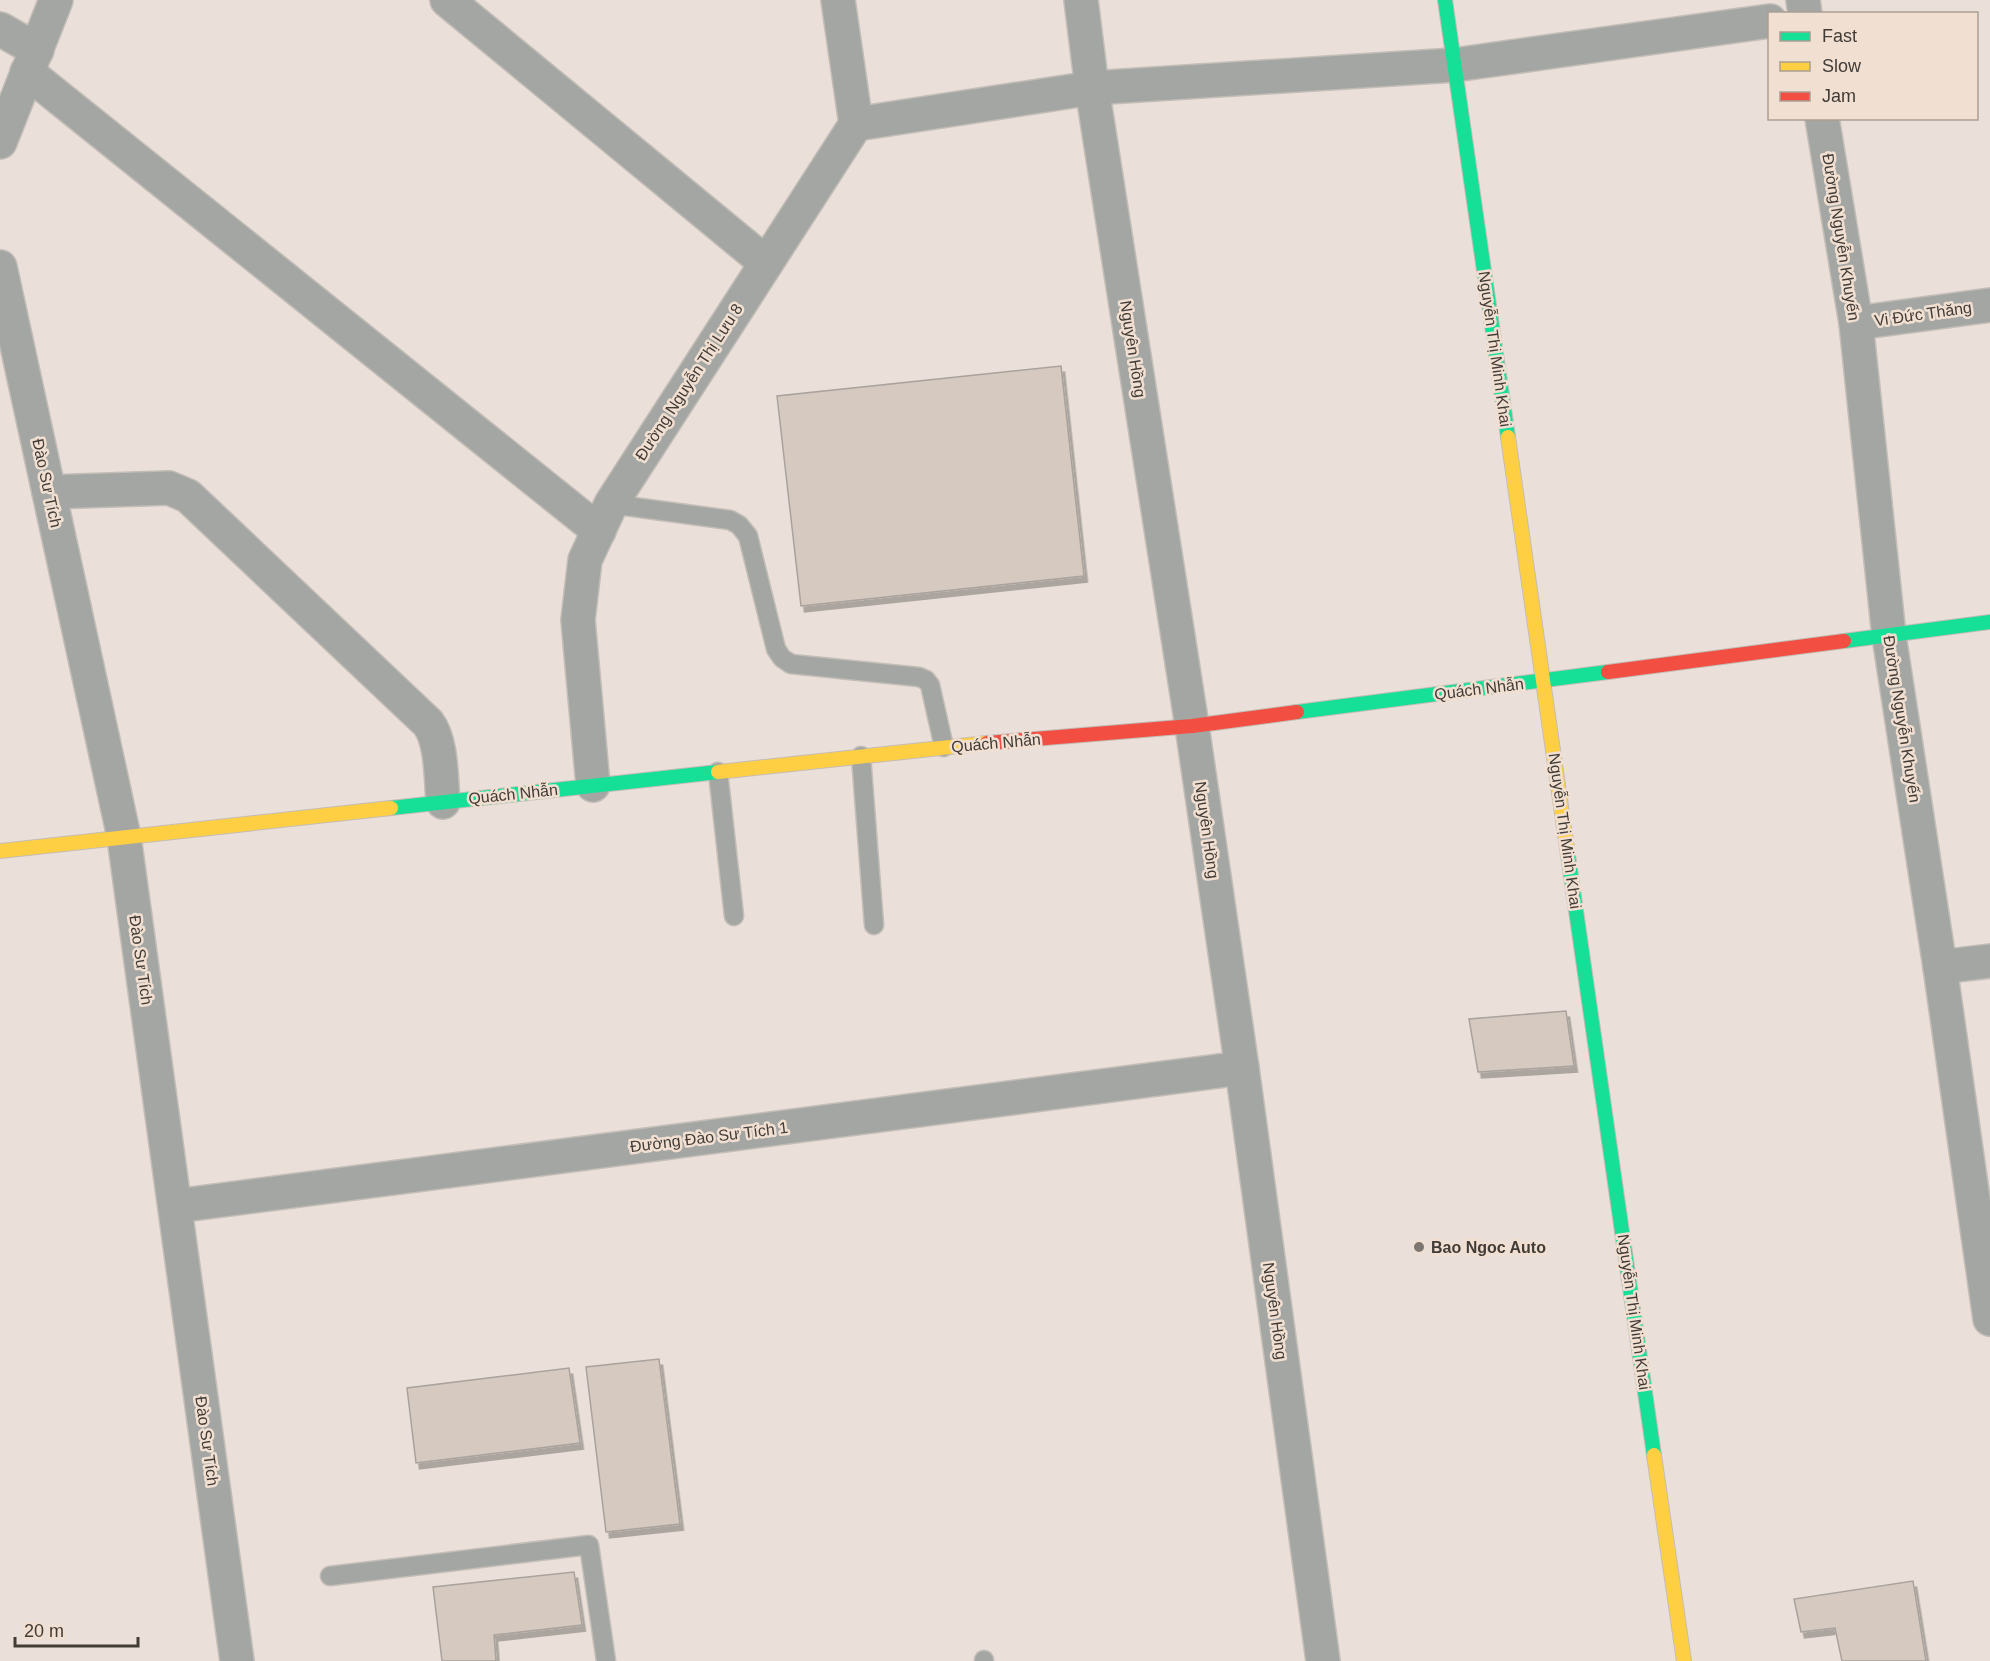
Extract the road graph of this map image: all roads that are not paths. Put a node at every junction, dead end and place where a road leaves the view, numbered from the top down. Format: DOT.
graph roads {
  1 [pos="56,0"];
  2 [pos="447,0"];
  3 [pos="838,0"];
  4 [pos="1081,0"];
  5 [pos="1445,0"];
  6 [pos="1768,21"];
  7 [pos="0,29"];
  8 [pos="32,61"];
  9 [pos="1454,65"];
  10 [pos="1092,88"];
  11 [pos="1822,120"];
  12 [pos="856,124"];
  13 [pos="0,142"];
  14 [pos="766,263"];
  15 [pos="0,267"];
  16 [pos="1990,304"];
  17 [pos="1856,323"];
  18 [pos="49,492"];
  19 [pos="605,517"];
  20 [pos="1990,622"];
  21 [pos="1889,636"];
  22 [pos="1543,681"];
  23 [pos="1192,726"];
  24 [pos="944,747"];
  25 [pos="861,756"];
  26 [pos="718,772"];
  27 [pos="593,785"];
  28 [pos="443,802"];
  29 [pos="124,837"];
  30 [pos="0,851"];
  31 [pos="734,916"];
  32 [pos="874,925"];
  33 [pos="1990,961"];
  34 [pos="1940,967"];
  35 [pos="1242,1068"];
  36 [pos="176,1206"];
  37 [pos="1990,1319"];
  38 [pos="330,1576"];
  39 [pos="237,1661"];
  40 [pos="606,1661"];
  41 [pos="1323,1661"];
  42 [pos="1684,1661"];
  1 -- 8 [label="street"];
  2 -- 14 [label="street"];
  3 -- 12 [label="street"];
  4 -- 10 [label="street, Nguyên Hồng"];
  5 -- 9 [label="street, Nguyễn Thị Minh Khai"];
  6 -- 9 [label="street"];
  7 -- 8 [label="street"];
  8 -- 13 [label="street"];
  8 -- 19 [label="street"];
  9 -- 10 [label="street"];
  9 -- 22 [label="street, Nguyễn Thị Minh Khai"];
  10 -- 12 [label="street"];
  10 -- 23 [label="street, Nguyên Hồng"];
  11 -- 17 [label="street, Đường Nguyễn Khuyến"];
  12 -- 14 [label="street, Đường Nguyễn Thị Lưu 8"];
  14 -- 19 [label="street, Đường Nguyễn Thị Lưu 8"];
  15 -- 18 [label="street, Đào Sư Tích"];
  16 -- 17 [label="street, Vi Đức Thăng"];
  17 -- 21 [label="street, Đường Nguyễn Khuyến"];
  18 -- 28 [label="street"];
  18 -- 29 [label="street, Đào Sư Tích"];
  19 -- 24 [label="lane"];
  19 -- 27 [label="street, Đường Nguyễn Thị Lưu 8"];
  20 -- 21 [label="street, Quách Nhẫn"];
  21 -- 22 [label="street, Quách Nhẫn"];
  21 -- 34 [label="street, Đường Nguyễn Khuyến"];
  22 -- 23 [label="street, Quách Nhẫn"];
  22 -- 42 [label="street, Nguyễn Thị Minh Khai"];
  23 -- 24 [label="street, Quách Nhẫn"];
  23 -- 35 [label="street, Nguyên Hồng"];
  24 -- 25 [label="street, Quách Nhẫn"];
  25 -- 26 [label="street, Quách Nhẫn"];
  25 -- 32 [label="lane"];
  26 -- 27 [label="street, Quách Nhẫn"];
  26 -- 31 [label="lane"];
  27 -- 28 [label="street, Quách Nhẫn"];
  28 -- 29 [label="street, Quách Nhẫn"];
  29 -- 30 [label="street, Quách Nhẫn"];
  29 -- 36 [label="street, Đào Sư Tích"];
  33 -- 34 [label="street"];
  34 -- 37 [label="street, Đường Nguyễn Khuyến"];
  35 -- 36 [label="street, Đường Đào Sư Tích 1"];
  35 -- 41 [label="street, Nguyên Hồng"];
  36 -- 39 [label="street, Đào Sư Tích"];
  38 -- 40 [label="lane"];
}
